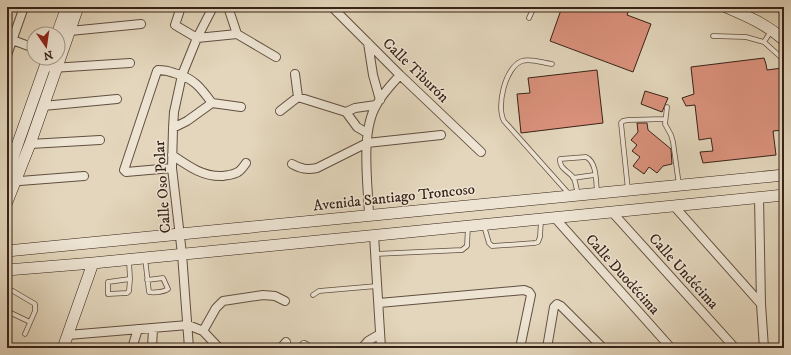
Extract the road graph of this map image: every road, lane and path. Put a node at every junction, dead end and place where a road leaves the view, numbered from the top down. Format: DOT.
graph roads {
  1 [pos="24,7"];
  2 [pos="67,7"];
  3 [pos="78,7"];
  4 [pos="181,7"];
  5 [pos="213,7"];
  6 [pos="228,7"];
  7 [pos="332,7"];
  8 [pos="534,7"];
  9 [pos="726,7"];
  10 [pos="781,7"];
  11 [pos="784,9"];
  12 [pos="529,18"];
  13 [pos="141,24"];
  14 [pos="60,26"];
  15 [pos="772,29"];
  16 [pos="70,31"];
  17 [pos="237,34"];
  18 [pos="713,36"];
  19 [pos="197,38"];
  20 [pos="10,39"];
  21 [pos="784,40"];
  22 [pos="66,41"];
  23 [pos="764,42"];
  24 [pos="368,43"];
  25 [pos="26,45"];
  26 [pos="7,55"];
  27 [pos="276,57"];
  28 [pos="784,60"];
  29 [pos="130,63"];
  30 [pos="552,64"];
  31 [pos="45,66"];
  32 [pos="53,66"];
  33 [pos="57,68"];
  34 [pos="296,74"];
  35 [pos="182,75"];
  36 [pos="400,75"];
  37 [pos="298,97"];
  38 [pos="116,99"];
  39 [pos="378,102"];
  40 [pos="212,103"];
  41 [pos="43,106"];
  42 [pos="667,107"];
  43 [pos="241,108"];
  44 [pos="280,111"];
  45 [pos="346,112"];
  46 [pos="665,119"];
  47 [pos="173,128"];
  48 [pos="368,134"];
  49 [pos="441,135"];
  50 [pos="100,140"];
  51 [pos="367,143"];
  52 [pos="30,144"];
  53 [pos="481,152"];
  54 [pos="172,155"];
  55 [pos="246,163"];
  56 [pos="292,164"];
  57 [pos="172,168"];
  58 [pos="594,175"];
  59 [pos="784,175"];
  60 [pos="84,176"];
  61 [pos="574,178"];
  62 [pos="9,179"];
  63 [pos="679,186"];
  64 [pos="628,191"];
  65 [pos="597,194"];
  66 [pos="784,195"];
  67 [pos="575,196"];
  68 [pos="758,197"];
  69 [pos="7,202"];
  70 [pos="674,206"];
  71 [pos="612,212"];
  72 [pos="369,215"];
  73 [pos="555,218"];
  74 [pos="541,219"];
  75 [pos="484,225"];
  76 [pos="468,226"];
  77 [pos="180,234"];
  78 [pos="374,235"];
  79 [pos="9,250"];
  80 [pos="182,254"];
  81 [pos="375,254"];
  82 [pos="145,258"];
  83 [pos="128,260"];
  84 [pos="93,263"];
  85 [pos="7,270"];
  86 [pos="130,279"];
  87 [pos="147,280"];
  88 [pos="378,286"];
  89 [pos="7,289"];
  90 [pos="7,294"];
  91 [pos="313,295"];
  92 [pos="285,301"];
  93 [pos="379,303"];
  94 [pos="761,304"];
  95 [pos="7,308"];
  96 [pos="30,322"];
  97 [pos="188,325"];
  98 [pos="153,328"];
  99 [pos="138,329"];
  100 [pos="203,331"];
  101 [pos="25,334"];
  102 [pos="380,334"];
  103 [pos="68,335"];
  104 [pos="601,347"];
  105 [pos="63,348"];
  106 [pos="132,348"];
  107 [pos="152,348"];
  108 [pos="189,348"];
  109 [pos="219,348"];
  110 [pos="362,348"];
  111 [pos="380,348"];
  112 [pos="520,348"];
  113 [pos="547,348"];
  114 [pos="671,348"];
  115 [pos="735,348"];
  116 [pos="764,348"];
  1 -- 20 [label="street"];
  2 -- 14 [label="main road"];
  3 -- 16 [label="main road"];
  4 -- 19 [label="street"];
  5 -- 19 [label="street, Calle Oso Polar"];
  6 -- 17 [label="street"];
  7 -- 24 [label="street, Calle Tiburón"];
  8 -- 12 [label="lane"];
  9 -- 15 [label="main road"];
  10 -- 11 [label="main road"];
  13 -- 16 [label="street"];
  15 -- 21 [label="main road"];
  15 -- 23 [label="lane"];
  16 -- 22 [label="main road"];
  17 -- 19 [label="street"];
  17 -- 27 [label="street"];
  18 -- 23 [label="lane"];
  19 -- 35 [label="street, Calle Oso Polar"];
  20 -- 25 [label="street"];
  20 -- 26 [label="street"];
  23 -- 28 [label="lane"];
  24 -- 36 [label="street, Calle Tiburón"];
  24 -- 39 [label="street"];
  29 -- 33 [label="street"];
  30 -- 67 [label="lane"];
  31 -- 62 [label="main road"];
  32 -- 33 [label="street"];
  33 -- 41 [label="main road"];
  34 -- 37 [label="street"];
  35 -- 40 [label="street"];
  35 -- 47 [label="street, Calle Oso Polar"];
  35 -- 57 [label="street"];
  36 -- 39 [label="street"];
  36 -- 53 [label="street, Calle Tiburón"];
  37 -- 44 [label="street"];
  37 -- 45 [label="street"];
  38 -- 41 [label="street"];
  39 -- 45 [label="street"];
  39 -- 48 [label="street"];
  40 -- 43 [label="street"];
  40 -- 47 [label="street"];
  41 -- 52 [label="main road"];
  42 -- 46 [label="lane"];
  45 -- 48 [label="street"];
  46 -- 63 [label="lane"];
  46 -- 64 [label="lane"];
  47 -- 54 [label="street, Calle Oso Polar"];
  48 -- 51 [label="street"];
  49 -- 51 [label="street"];
  50 -- 52 [label="street"];
  51 -- 56 [label="street"];
  51 -- 72 [label="street"];
  52 -- 62 [label="main road"];
  54 -- 55 [label="street"];
  54 -- 57 [label="street, Calle Oso Polar"];
  57 -- 77 [label="street, Calle Oso Polar"];
  58 -- 61 [label="lane"];
  58 -- 61 [label="lane"];
  58 -- 65 [label="lane"];
  59 -- 63 [label="main road, Avenida Santiago Troncoso"];
  60 -- 62 [label="street"];
  61 -- 67 [label="lane"];
  62 -- 69 [label="main road"];
  63 -- 64 [label="main road, Avenida Santiago Troncoso"];
  64 -- 65 [label="main road, Avenida Santiago Troncoso"];
  65 -- 67 [label="main road, Avenida Santiago Troncoso"];
  66 -- 68 [label="main road"];
  67 -- 72 [label="main road, Avenida Santiago Troncoso"];
  68 -- 70 [label="main road"];
  68 -- 94 [label="street"];
  70 -- 71 [label="main road"];
  70 -- 94 [label="street"];
  71 -- 73 [label="main road"];
  71 -- 115 [label="street, Calle Undécima"];
  72 -- 77 [label="main road, Avenida Santiago Troncoso"];
  73 -- 74 [label="main road"];
  73 -- 114 [label="street, Calle Duodécima"];
  74 -- 75 [label="main road"];
  74 -- 75 [label="lane"];
  75 -- 76 [label="main road"];
  76 -- 78 [label="main road"];
  76 -- 81 [label="lane"];
  77 -- 79 [label="main road, Avenida Santiago Troncoso"];
  77 -- 80 [label="street, Calle Oso Polar"];
  78 -- 80 [label="main road"];
  78 -- 81 [label="street"];
  80 -- 82 [label="main road"];
  80 -- 97 [label="street, Calle Oso Polar"];
  81 -- 88 [label="street"];
  82 -- 83 [label="main road"];
  82 -- 87 [label="lane"];
  83 -- 84 [label="main road"];
  83 -- 86 [label="lane"];
  84 -- 85 [label="main road"];
  84 -- 103 [label="main road"];
  86 -- 86 [label="lane"];
  87 -- 87 [label="lane"];
  88 -- 91 [label="lane"];
  88 -- 93 [label="street"];
  89 -- 90 [label="lane"];
  89 -- 96 [label="lane"];
  92 -- 100 [label="street"];
  93 -- 102 [label="street"];
  93 -- 112 [label="street"];
  94 -- 116 [label="street"];
  95 -- 96 [label="lane"];
  96 -- 101 [label="lane"];
  97 -- 98 [label="street"];
  97 -- 100 [label="street"];
  97 -- 108 [label="street, Calle Oso Polar"];
  98 -- 99 [label="street"];
  98 -- 107 [label="street"];
  99 -- 103 [label="street"];
  99 -- 106 [label="street"];
  100 -- 109 [label="street"];
  102 -- 110 [label="street"];
  102 -- 111 [label="street"];
  103 -- 105 [label="main road"];
  104 -- 113 [label="street"];
}
